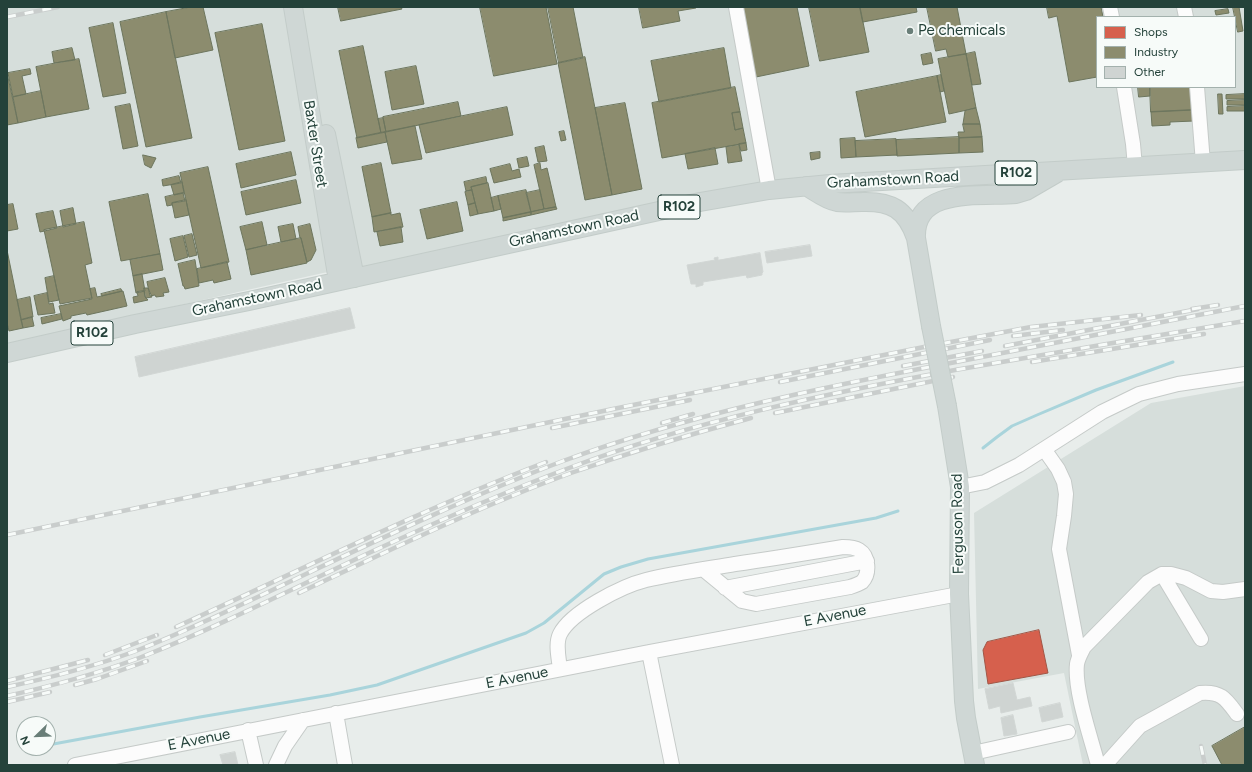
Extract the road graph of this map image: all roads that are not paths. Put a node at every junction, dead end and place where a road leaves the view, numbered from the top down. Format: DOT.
graph roads {
  1 [pos="736,7"];
  2 [pos="300,11"];
  3 [pos="1124,88"];
  4 [pos="1197,88"];
  5 [pos="1245,160"];
  6 [pos="1202,163"];
  7 [pos="1135,166"];
  8 [pos="1062,170"];
  9 [pos="806,186"];
  10 [pos="769,190"];
  11 [pos="916,238"];
  12 [pos="347,280"];
  13 [pos="7,353"];
  14 [pos="1245,374"];
  15 [pos="1044,449"];
  16 [pos="960,487"];
  17 [pos="867,562"];
  18 [pos="703,569"];
  19 [pos="1162,574"];
  20 [pos="725,588"];
  21 [pos="1245,589"];
  22 [pos="959,594"];
  23 [pos="1201,638"];
  24 [pos="649,652"];
  25 [pos="1079,655"];
  26 [pos="560,670"];
  27 [pos="336,713"];
  28 [pos="1237,714"];
  29 [pos="303,720"];
  30 [pos="248,730"];
  31 [pos="1068,732"];
  32 [pos="974,759"];
  33 [pos="109,762"];
  34 [pos="75,765"];
  35 [pos="256,765"];
  36 [pos="276,765"];
  37 [pos="345,765"];
  38 [pos="672,765"];
  39 [pos="1098,765"];
  40 [pos="1105,765"];
  1 -- 10 [label="street"];
  2 -- 12 [label="main road, Baxter Street"];
  3 -- 7 [label="street"];
  4 -- 6 [label="street"];
  5 -- 6 [label="main road, Grahamstown Road / R102"];
  6 -- 7 [label="main road, Grahamstown Road / R102"];
  7 -- 8 [label="main road, Grahamstown Road / R102"];
  8 -- 9 [label="main road, Grahamstown Road / R102"];
  8 -- 11 [label="main road, Ferguson Road"];
  9 -- 10 [label="main road, Grahamstown Road / R102"];
  9 -- 11 [label="main road, Ferguson Road"];
  10 -- 12 [label="main road, Grahamstown Road / R102"];
  11 -- 16 [label="main road, Ferguson Road, bridge"];
  12 -- 13 [label="main road, Grahamstown Road / R102"];
  14 -- 15 [label="street"];
  15 -- 16 [label="street"];
  15 -- 25 [label="street"];
  16 -- 22 [label="main road, Ferguson Road"];
  17 -- 18 [label="street"];
  17 -- 20 [label="street"];
  17 -- 20 [label="street"];
  18 -- 20 [label="street"];
  18 -- 26 [label="street"];
  19 -- 21 [label="street"];
  19 -- 23 [label="street"];
  19 -- 25 [label="street"];
  22 -- 24 [label="street, E Avenue"];
  22 -- 32 [label="main road, Ferguson Road"];
  24 -- 26 [label="street, E Avenue"];
  24 -- 38 [label="street"];
  25 -- 39 [label="street"];
  26 -- 27 [label="street, E Avenue"];
  27 -- 29 [label="street, E Avenue"];
  27 -- 37 [label="street"];
  28 -- 40 [label="street"];
  29 -- 30 [label="street, E Avenue"];
  29 -- 36 [label="street"];
  30 -- 33 [label="street, E Avenue"];
  30 -- 35 [label="street"];
  31 -- 32 [label="street"];
  33 -- 34 [label="street, E Avenue"];
}
